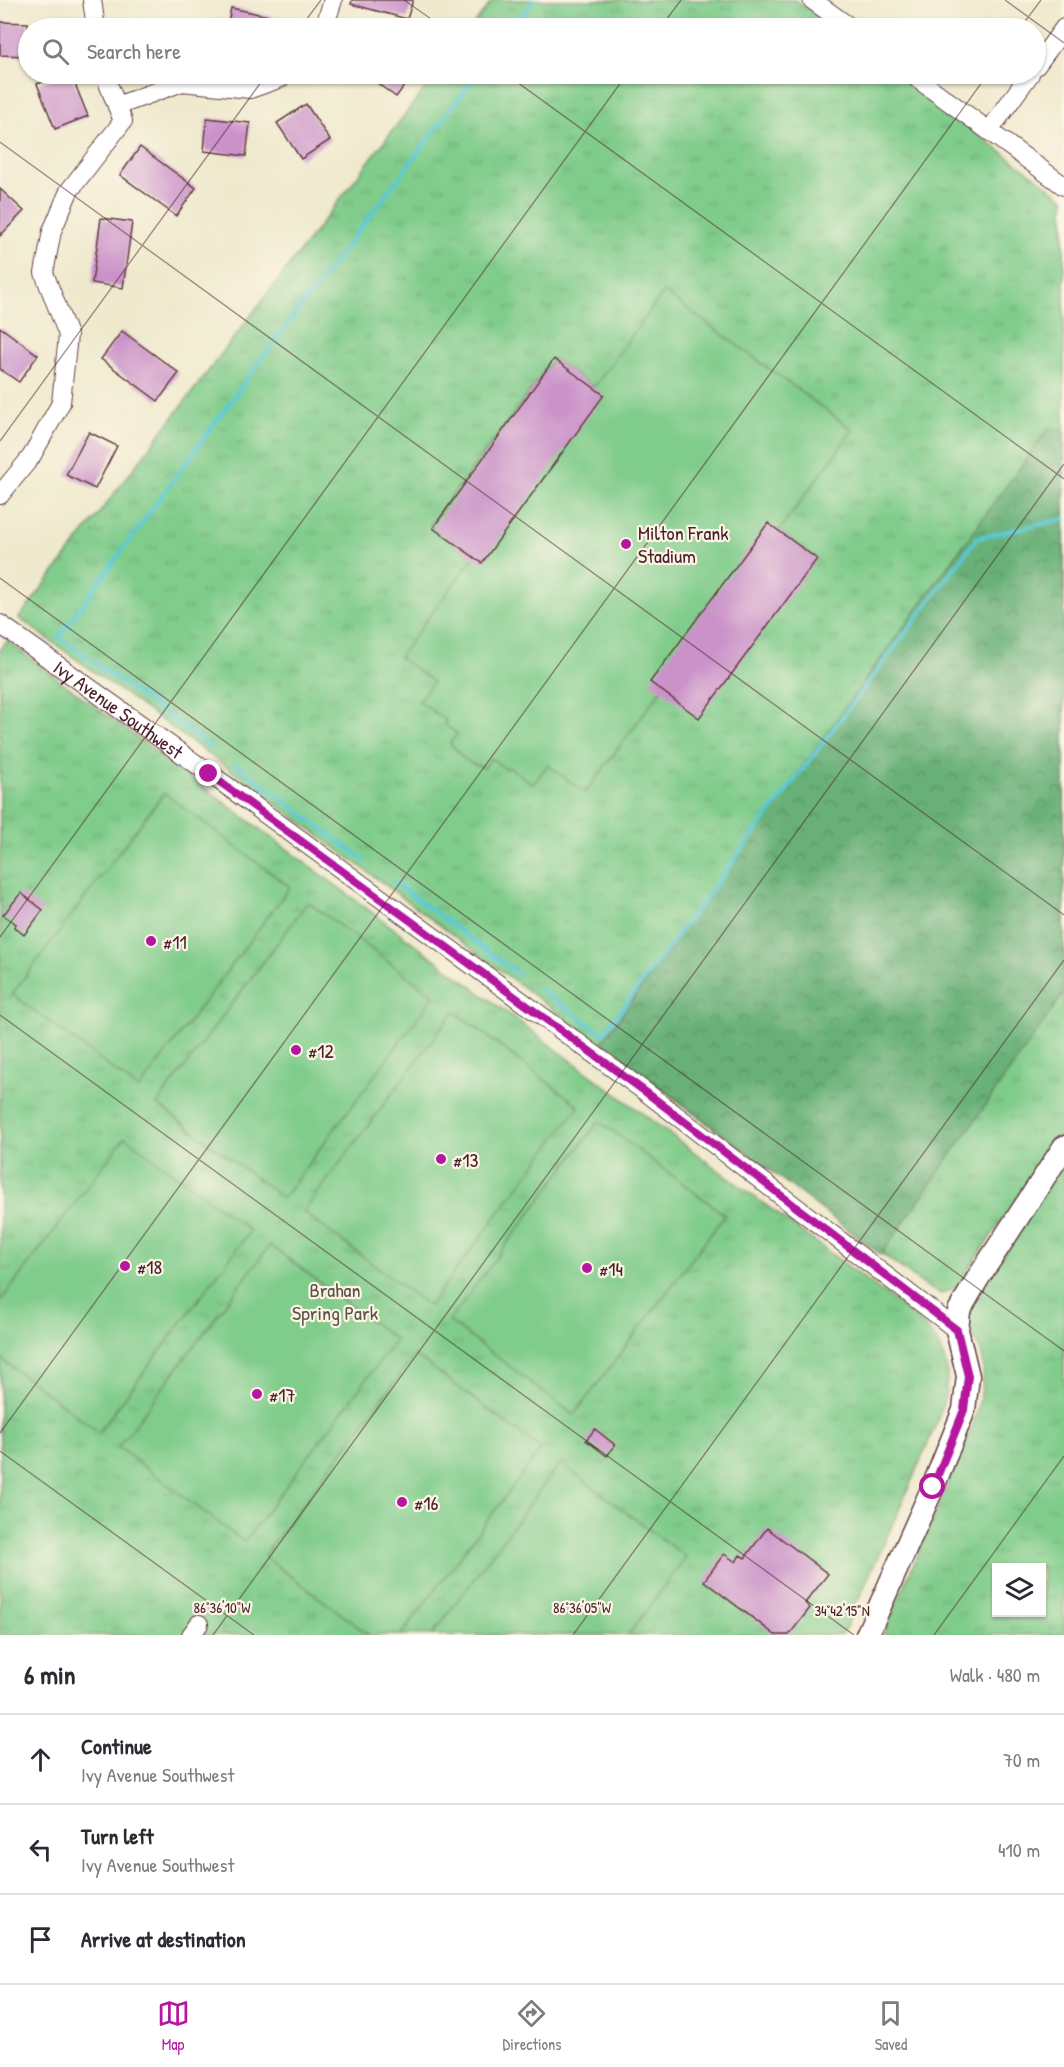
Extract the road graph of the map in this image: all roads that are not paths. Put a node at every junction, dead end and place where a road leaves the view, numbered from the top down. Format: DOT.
graph roads {
  1 [pos="92,0"];
  2 [pos="333,0"];
  3 [pos="812,0"];
  4 [pos="95,18"];
  5 [pos="327,18"];
  6 [pos="837,18"];
  7 [pos="1064,28"];
  8 [pos="1046,52"];
  9 [pos="109,84"];
  10 [pos="177,84"];
  11 [pos="201,84"];
  12 [pos="264,84"];
  13 [pos="925,84"];
  14 [pos="1023,84"];
  15 [pos="117,106"];
  16 [pos="989,131"];
  17 [pos="1064,186"];
  18 [pos="0,495"];
  19 [pos="0,624"];
  20 [pos="1064,1147"];
  21 [pos="957,1330"];
  22 [pos="867,1635"];
  1 -- 4 [label="street"];
  2 -- 5 [label="street"];
  3 -- 6 [label="street"];
  7 -- 8 [label="street"];
  9 -- 15 [label="street"];
  10 -- 15 [label="street"];
  11 -- 12 [label="street"];
  13 -- 16 [label="street"];
  14 -- 16 [label="street"];
  15 -- 18 [label="street"];
  16 -- 17 [label="street"];
  19 -- 21 [label="street, Ivy Avenue Southwest"];
  20 -- 21 [label="street"];
  21 -- 22 [label="street"];
}
